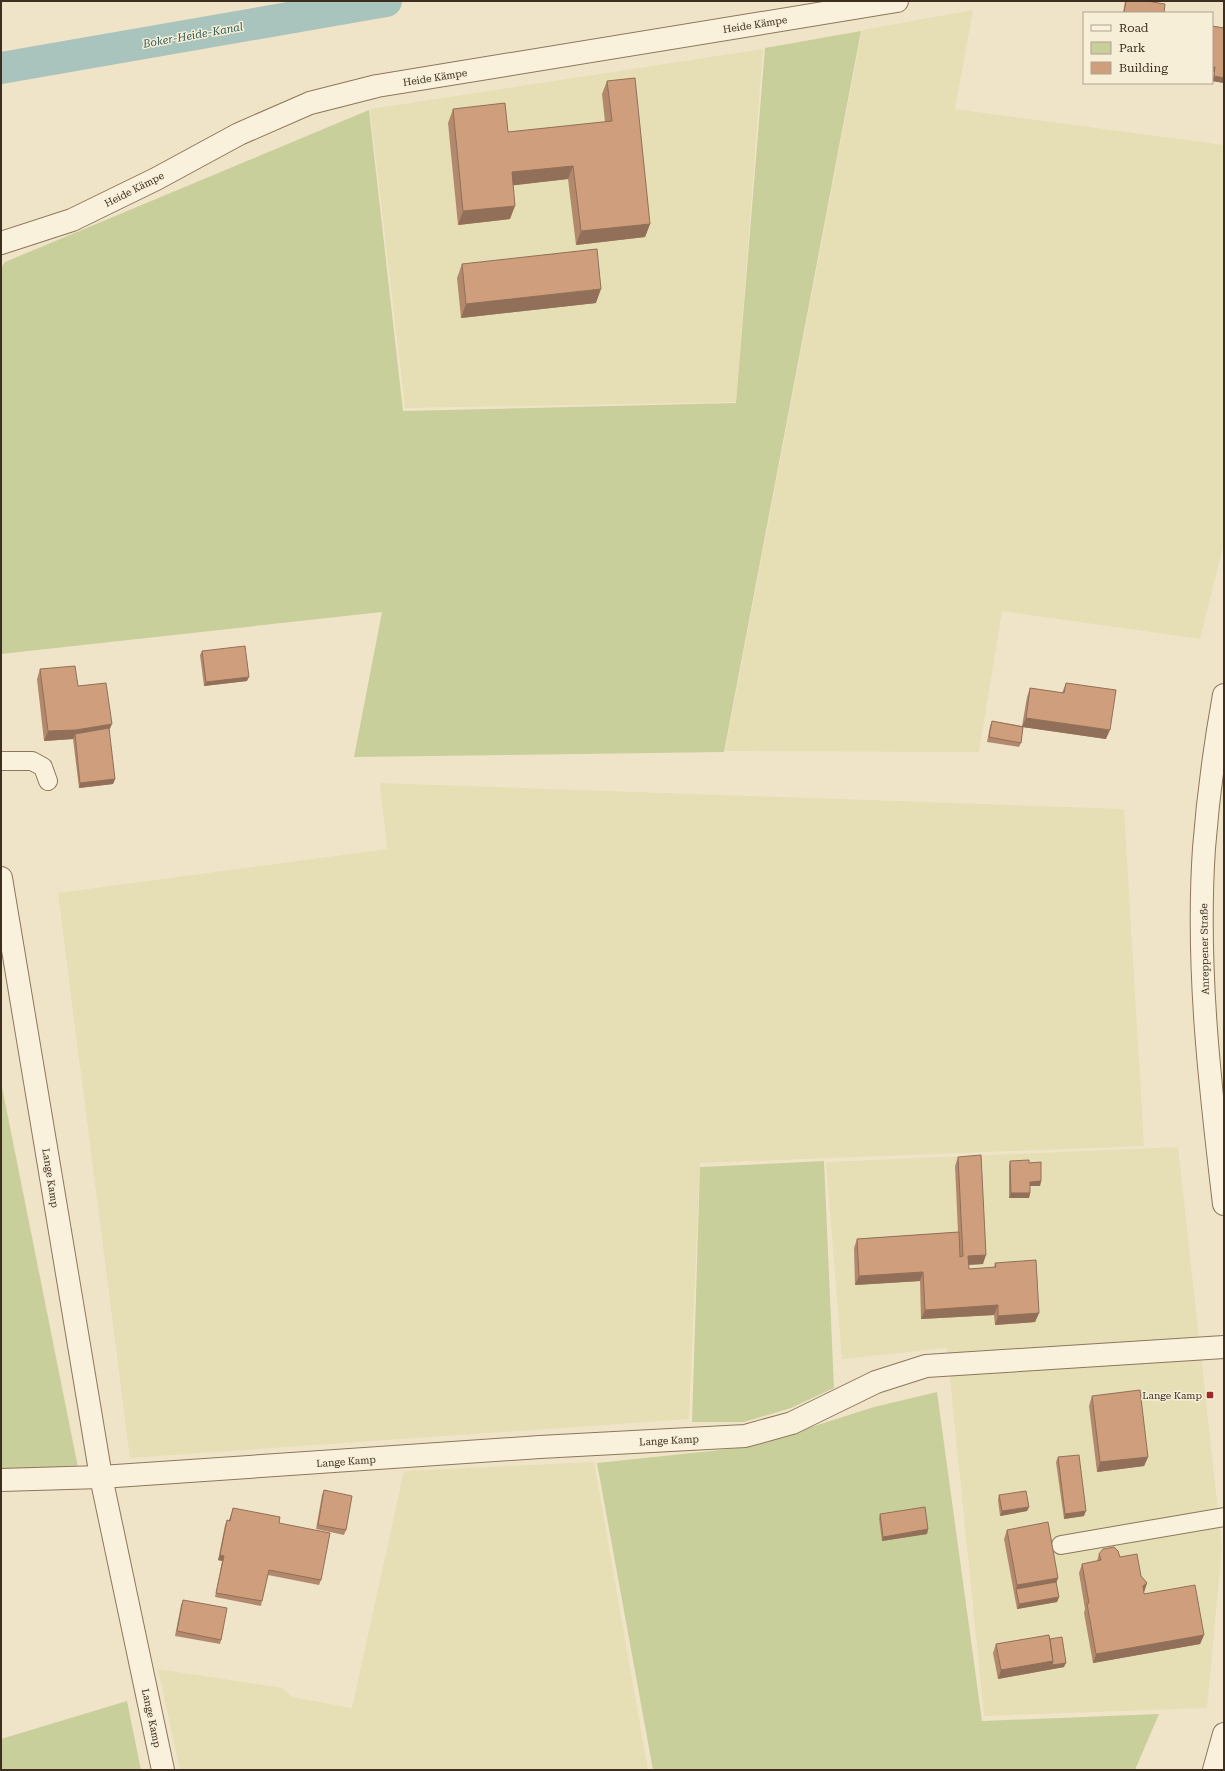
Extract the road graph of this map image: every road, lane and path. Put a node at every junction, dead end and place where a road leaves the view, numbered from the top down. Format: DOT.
graph roads {
  1 [pos="897,1"];
  2 [pos="1,243"];
  3 [pos="1224,695"];
  4 [pos="1,761"];
  5 [pos="48,781"];
  6 [pos="1,878"];
  7 [pos="1224,1204"];
  8 [pos="1224,1347"];
  9 [pos="101,1477"];
  10 [pos="1,1480"];
  11 [pos="1224,1517"];
  12 [pos="1061,1545"];
  13 [pos="1224,1734"];
  14 [pos="163,1770"];
  15 [pos="1214,1770"];
  1 -- 2 [label="street, Heide Kämpe"];
  3 -- 7 [label="street, Anreppener Straße"];
  4 -- 5 [label="lane"];
  6 -- 9 [label="street, Lange Kamp"];
  8 -- 9 [label="street, Lange Kamp"];
  9 -- 10 [label="street, Lange Kamp"];
  9 -- 14 [label="street, Lange Kamp"];
  11 -- 12 [label="lane"];
  13 -- 15 [label="street"];
}
